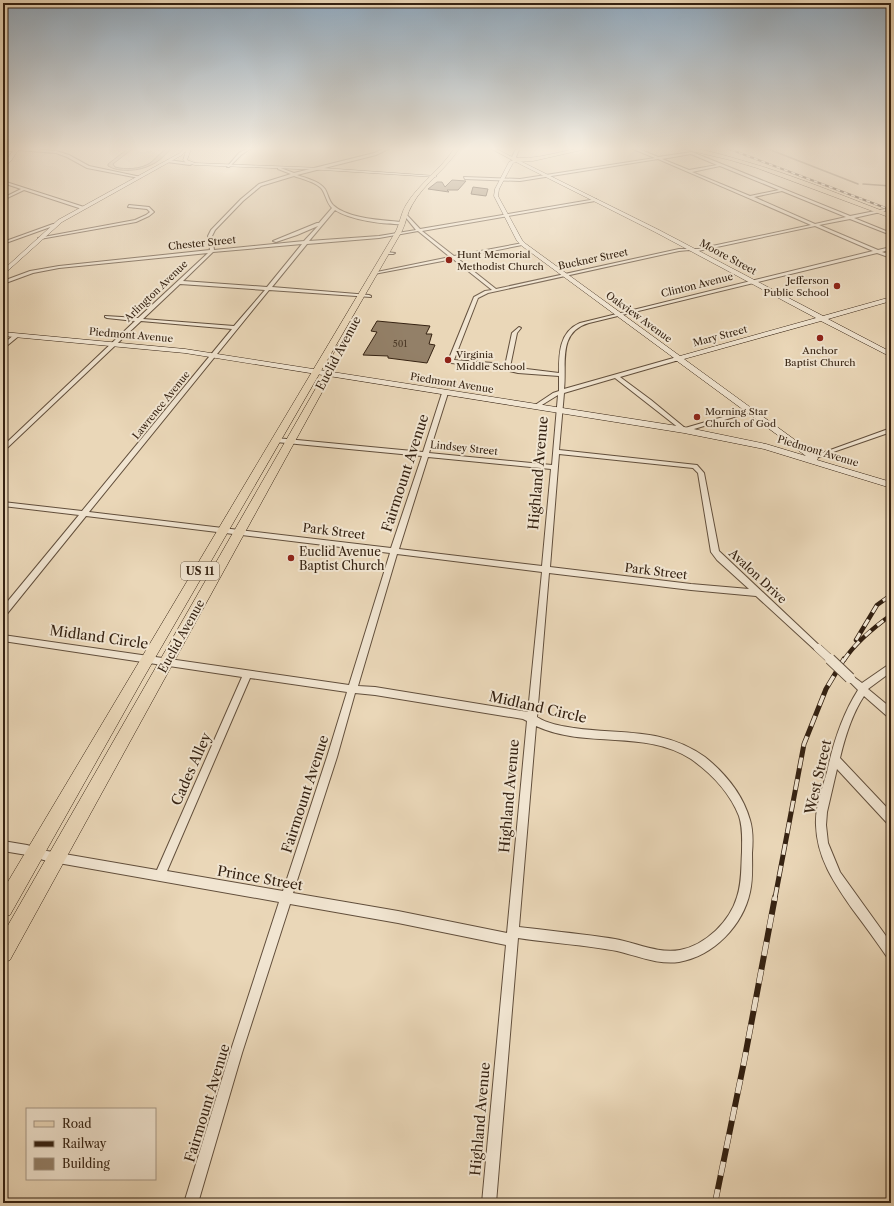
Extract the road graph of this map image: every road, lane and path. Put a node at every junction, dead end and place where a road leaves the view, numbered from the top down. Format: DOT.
graph roads {
  1 [pos="67,203"];
  2 [pos="92,203"];
  3 [pos="240,203"];
  4 [pos="330,203"];
  5 [pos="411,203"];
  6 [pos="499,203"];
  7 [pos="575,203"];
  8 [pos="601,203"];
  9 [pos="765,203"];
  10 [pos="816,203"];
  11 [pos="860,203"];
  12 [pos="861,203"];
  13 [pos="129,206"];
  14 [pos="83,208"];
  15 [pos="334,208"];
  16 [pos="881,211"];
  17 [pos="891,213"];
  18 [pos="405,214"];
  19 [pos="505,215"];
  20 [pos="891,216"];
  21 [pos="850,217"];
  22 [pos="323,221"];
  23 [pos="815,224"];
  24 [pos="54,225"];
  25 [pos="400,229"];
  26 [pos="420,231"];
  27 [pos="891,234"];
  28 [pos="40,238"];
  29 [pos="3,243"];
  30 [pos="305,243"];
  31 [pos="522,244"];
  32 [pos="255,246"];
  33 [pos="891,248"];
  34 [pos="692,249"];
  35 [pos="212,251"];
  36 [pos="878,251"];
  37 [pos="891,256"];
  38 [pos="455,257"];
  39 [pos="379,272"];
  40 [pos="3,273"];
  41 [pos="563,275"];
  42 [pos="752,281"];
  43 [pos="178,282"];
  44 [pos="3,283"];
  45 [pos="267,289"];
  46 [pos="495,290"];
  47 [pos="365,296"];
  48 [pos="890,300"];
  49 [pos="617,314"];
  50 [pos="108,317"];
  51 [pos="822,318"];
  52 [pos="140,320"];
  53 [pos="236,328"];
  54 [pos="520,328"];
  55 [pos="3,334"];
  56 [pos="17,336"];
  57 [pos="114,344"];
  58 [pos="3,347"];
  59 [pos="212,355"];
  60 [pos="891,355"];
  61 [pos="677,359"];
  62 [pos="507,369"];
  63 [pos="322,373"];
  64 [pos="562,375"];
  65 [pos="615,376"];
  66 [pos="561,392"];
  67 [pos="445,393"];
  68 [pos="535,407"];
  69 [pos="560,411"];
  70 [pos="749,411"];
  71 [pos="684,430"];
  72 [pos="891,430"];
  73 [pos="276,440"];
  74 [pos="289,441"];
  75 [pos="3,449"];
  76 [pos="556,452"];
  77 [pos="425,454"];
  78 [pos="814,457"];
  79 [pos="823,464"];
  80 [pos="554,467"];
  81 [pos="891,484"];
  82 [pos="3,504"];
  83 [pos="84,514"];
  84 [pos="231,532"];
  85 [pos="395,551"];
  86 [pos="546,569"];
  87 [pos="757,593"];
  88 [pos="3,613"];
  89 [pos="3,638"];
  90 [pos="147,658"];
  91 [pos="168,661"];
  92 [pos="891,667"];
  93 [pos="248,674"];
  94 [pos="353,689"];
  95 [pos="863,689"];
  96 [pos="891,714"];
  97 [pos="533,719"];
  98 [pos="834,759"];
  99 [pos="891,819"];
  100 [pos="3,846"];
  101 [pos="36,853"];
  102 [pos="57,858"];
  103 [pos="160,875"];
  104 [pos="286,898"];
  105 [pos="3,908"];
  106 [pos="512,936"];
  107 [pos="3,953"];
  108 [pos="891,953"];
  109 [pos="191,1203"];
  110 [pos="489,1203"];
  1 -- 14 [label="street"];
  2 -- 14 [label="street"];
  3 -- 35 [label="street"];
  4 -- 15 [label="street"];
  5 -- 18 [label="main road, Euclid Avenue / US 11"];
  6 -- 19 [label="street, Oakview Avenue"];
  7 -- 19 [label="street, Chester Street"];
  8 -- 34 [label="street, Moore Street"];
  9 -- 23 [label="street"];
  10 -- 21 [label="street"];
  11 -- 16 [label="main road"];
  12 -- 16 [label="main road"];
  13 -- 28 [label="street"];
  14 -- 24 [label="street"];
  15 -- 22 [label="street, Lawrence Avenue"];
  15 -- 25 [label="street"];
  16 -- 17 [label="main road"];
  16 -- 20 [label="main road"];
  16 -- 21 [label="street, Buckner Street"];
  18 -- 25 [label="main road, Euclid Avenue / US 11"];
  18 -- 26 [label="street"];
  19 -- 26 [label="street, Chester Street"];
  19 -- 31 [label="street, Oakview Avenue"];
  21 -- 23 [label="street, Buckner Street"];
  21 -- 27 [label="street"];
  22 -- 30 [label="street, Lawrence Avenue"];
  22 -- 32 [label="street"];
  23 -- 34 [label="street, Buckner Street"];
  23 -- 36 [label="street"];
  24 -- 28 [label="street"];
  24 -- 29 [label="street"];
  25 -- 26 [label="street, Chester Street"];
  25 -- 30 [label="street, Chester Street"];
  25 -- 39 [label="main road, Euclid Avenue / US 11"];
  26 -- 38 [label="street"];
  28 -- 40 [label="street"];
  30 -- 32 [label="street, Chester Street"];
  30 -- 45 [label="street, Lawrence Avenue"];
  31 -- 38 [label="street"];
  31 -- 41 [label="street, Oakview Avenue"];
  32 -- 35 [label="street, Chester Street"];
  33 -- 36 [label="street, Clinton Avenue"];
  34 -- 41 [label="street, Buckner Street"];
  34 -- 42 [label="street, Moore Street"];
  35 -- 43 [label="street, Arlington Avenue"];
  35 -- 44 [label="street, Chester Street"];
  36 -- 37 [label="street"];
  36 -- 42 [label="street, Clinton Avenue"];
  38 -- 39 [label="street"];
  38 -- 46 [label="street"];
  39 -- 47 [label="main road, Euclid Avenue / US 11"];
  41 -- 46 [label="street, Buckner Street"];
  41 -- 49 [label="street, Oakview Avenue"];
  42 -- 49 [label="street, Clinton Avenue"];
  42 -- 51 [label="street, Moore Street"];
  43 -- 45 [label="street"];
  43 -- 52 [label="street, Arlington Avenue"];
  45 -- 47 [label="street"];
  45 -- 53 [label="street, Lawrence Avenue"];
  46 -- 62 [label="street, Buckner Street"];
  47 -- 63 [label="main road, Euclid Avenue / US 11"];
  48 -- 51 [label="street, Mary Street"];
  49 -- 61 [label="street, Oakview Avenue"];
  49 -- 64 [label="street, Clinton Avenue"];
  50 -- 52 [label="street"];
  51 -- 60 [label="street, Moore Street"];
  51 -- 61 [label="street, Mary Street"];
  52 -- 53 [label="street"];
  52 -- 57 [label="street, Arlington Avenue"];
  53 -- 59 [label="street, Lawrence Avenue"];
  54 -- 62 [label="street"];
  55 -- 56 [label="street, Piedmont Avenue"];
  56 -- 57 [label="street, Piedmont Avenue"];
  56 -- 58 [label="street"];
  57 -- 59 [label="street, Piedmont Avenue"];
  57 -- 75 [label="street, Arlington Avenue"];
  59 -- 63 [label="street, Piedmont Avenue"];
  59 -- 83 [label="street, Lawrence Avenue"];
  61 -- 65 [label="street, Mary Street"];
  61 -- 70 [label="street, Oakview Avenue"];
  62 -- 64 [label="street"];
  63 -- 67 [label="street, Piedmont Avenue"];
  63 -- 73 [label="main road, Euclid Avenue / US 11"];
  63 -- 74 [label="main road, Euclid Avenue / US 11"];
  64 -- 66 [label="street, Clinton Avenue"];
  65 -- 66 [label="street, Mary Street"];
  65 -- 71 [label="street"];
  66 -- 68 [label="street, Mary Street"];
  66 -- 69 [label="street, Highland Avenue"];
  67 -- 68 [label="street, Piedmont Avenue"];
  67 -- 77 [label="street, Fairmount Avenue"];
  68 -- 69 [label="street, Piedmont Avenue"];
  69 -- 71 [label="street, Piedmont Avenue"];
  69 -- 76 [label="street, Highland Avenue"];
  70 -- 71 [label="street"];
  70 -- 78 [label="street, Oakview Avenue"];
  71 -- 79 [label="street, Piedmont Avenue"];
  72 -- 78 [label="street"];
  73 -- 74 [label="street, Lindsey Street"];
  73 -- 84 [label="main road, Euclid Avenue / US 11"];
  74 -- 77 [label="street, Lindsey Street"];
  74 -- 84 [label="main road, Euclid Avenue / US 11"];
  76 -- 80 [label="street, Highland Avenue"];
  76 -- 87 [label="street, Avalon Drive"];
  77 -- 80 [label="street, Lindsey Street"];
  77 -- 85 [label="street, Fairmount Avenue"];
  78 -- 79 [label="street, Oakview Avenue"];
  79 -- 81 [label="street, Piedmont Avenue"];
  80 -- 86 [label="street, Highland Avenue"];
  82 -- 83 [label="street, Park Street"];
  83 -- 84 [label="street, Park Street"];
  83 -- 88 [label="street, Lawrence Avenue"];
  84 -- 85 [label="street, Park Street"];
  84 -- 90 [label="main road, Euclid Avenue / US 11"];
  84 -- 91 [label="main road, Euclid Avenue / US 11"];
  85 -- 86 [label="street, Park Street"];
  85 -- 94 [label="street, Fairmount Avenue"];
  86 -- 87 [label="street, Park Street"];
  86 -- 97 [label="street, Highland Avenue"];
  87 -- 95 [label="street, Avalon Drive, bridge"];
  89 -- 90 [label="street, Midland Circle"];
  90 -- 91 [label="street, Midland Circle"];
  90 -- 101 [label="main road, Euclid Avenue / US 11"];
  91 -- 93 [label="street, Midland Circle"];
  91 -- 102 [label="main road, Euclid Avenue / US 11"];
  92 -- 95 [label="street"];
  93 -- 94 [label="street, Midland Circle"];
  93 -- 103 [label="street, Cades Alley"];
  94 -- 97 [label="street, Midland Circle"];
  94 -- 104 [label="street, Fairmount Avenue"];
  95 -- 96 [label="street, Avalon Drive"];
  95 -- 98 [label="street, West Street"];
  97 -- 106 [label="street, Highland Avenue"];
  97 -- 106 [label="street, Midland Circle"];
  98 -- 99 [label="street"];
  98 -- 108 [label="street, West Street"];
  100 -- 101 [label="street, Prince Street"];
  101 -- 102 [label="street, Prince Street"];
  101 -- 105 [label="main road, Euclid Avenue / US 11"];
  102 -- 103 [label="street, Prince Street"];
  102 -- 107 [label="main road, Euclid Avenue / US 11"];
  103 -- 104 [label="street, Prince Street"];
  104 -- 106 [label="street, Prince Street"];
  104 -- 109 [label="street, Fairmount Avenue"];
  106 -- 110 [label="street, Highland Avenue"];
}
